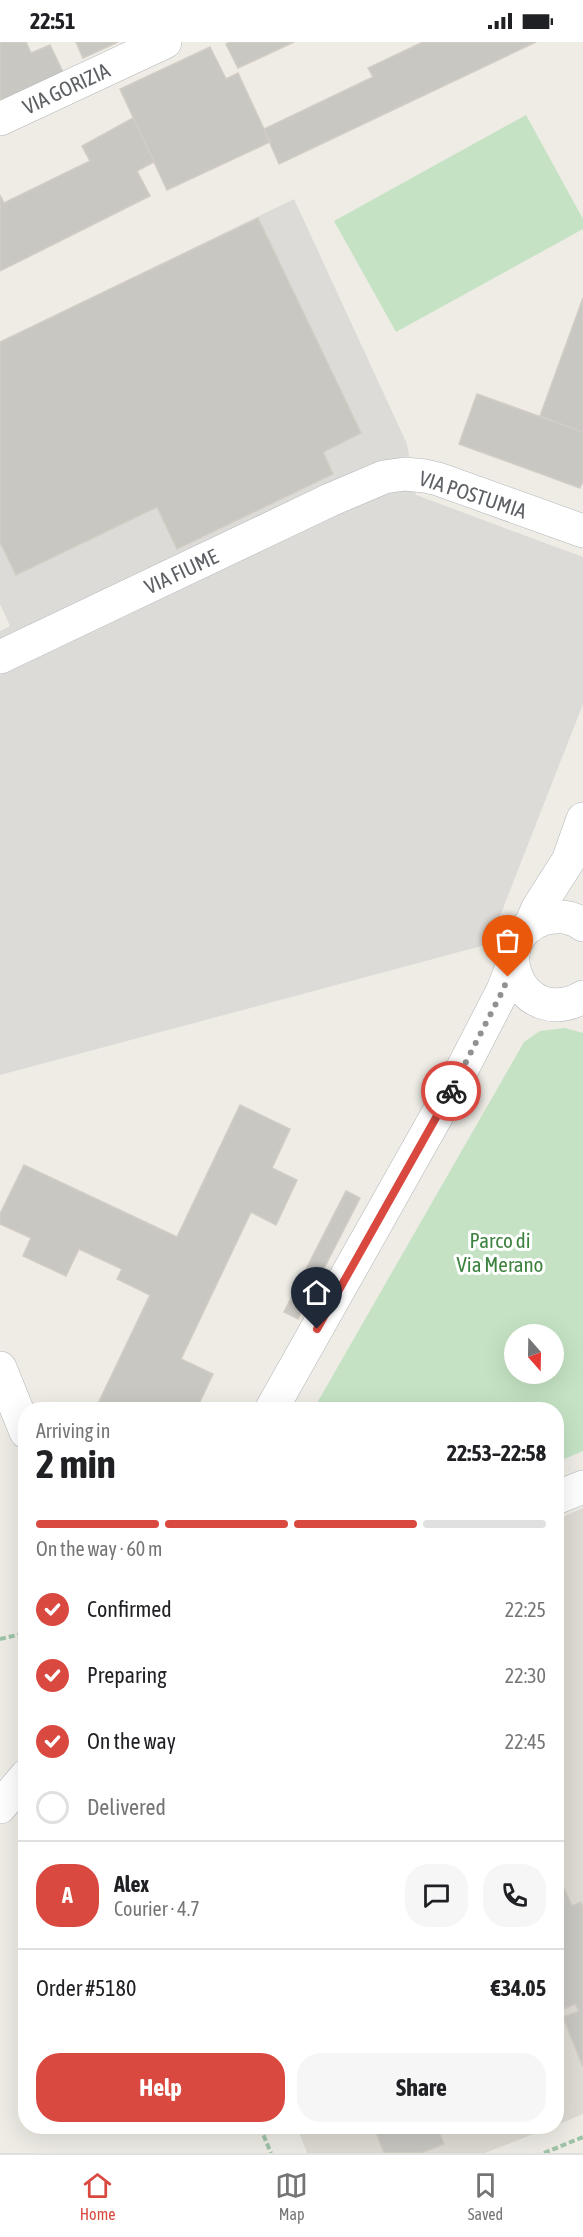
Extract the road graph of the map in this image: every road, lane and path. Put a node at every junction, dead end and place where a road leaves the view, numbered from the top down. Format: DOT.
graph roads {
  1 [pos="165,42"];
  2 [pos="0,119"];
  3 [pos="361,486"];
  4 [pos="583,531"];
  5 [pos="0,657"];
  6 [pos="583,819"];
  7 [pos="568,861"];
  8 [pos="581,923"];
  9 [pos="530,926"];
  10 [pos="513,964"];
  11 [pos="570,1002"];
  12 [pos="454,1085"];
  13 [pos="0,1368"];
  14 [pos="276,1402"];
  15 [pos="18,1412"];
  16 [pos="583,1487"];
  17 [pos="564,1495"];
  18 [pos="18,1635"];
  19 [pos="0,1639"];
  20 [pos="18,1786"];
  21 [pos="0,1807"];
  22 [pos="263,2134"];
  23 [pos="583,2137"];
  24 [pos="271,2153"];
  25 [pos="544,2153"];
  1 -- 2 [label="street, VIA GORIZIA"];
  3 -- 4 [label="street, VIA POSTUMIA"];
  3 -- 5 [label="street, VIA FIUME"];
  6 -- 7 [label="street"];
  7 -- 8 [label="street"];
  7 -- 9 [label="street"];
  8 -- 9 [label="street"];
  9 -- 10 [label="street"];
  10 -- 11 [label="street"];
  10 -- 12 [label="street"];
  11 -- 12 [label="street"];
  12 -- 14 [label="street"];
  13 -- 15 [label="street"];
  16 -- 17 [label="street"];
  18 -- 19 [label="path"];
  20 -- 21 [label="street"];
  22 -- 24 [label="path"];
  23 -- 25 [label="path"];
}
